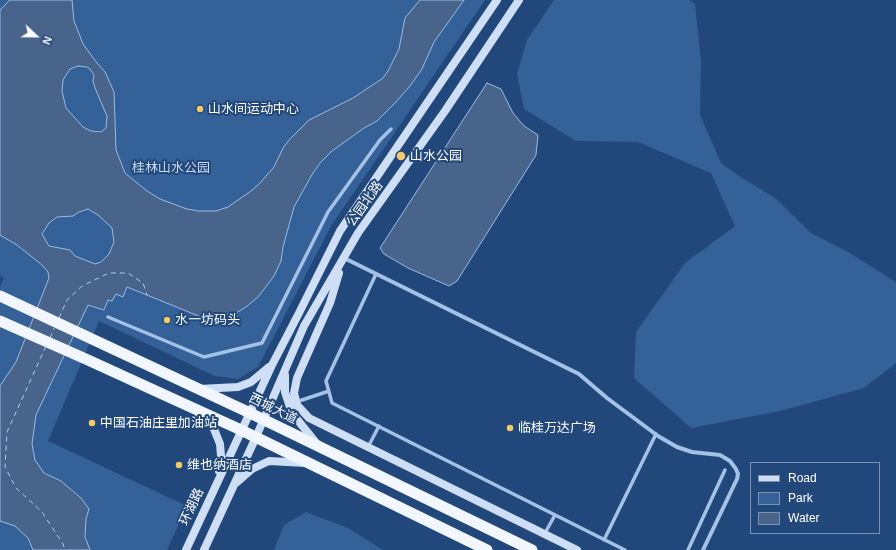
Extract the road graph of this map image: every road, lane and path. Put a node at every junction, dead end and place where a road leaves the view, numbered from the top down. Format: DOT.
graph roads {
  1 [pos="497,0"];
  2 [pos="519,0"];
  3 [pos="391,129"];
  4 [pos="344,258"];
  5 [pos="376,274"];
  6 [pos="0,296"];
  7 [pos="108,317"];
  8 [pos="5,325"];
  9 [pos="272,365"];
  10 [pos="285,371"];
  11 [pos="198,389"];
  12 [pos="329,391"];
  13 [pos="296,402"];
  14 [pos="189,406"];
  15 [pos="250,413"];
  16 [pos="264,420"];
  17 [pos="379,426"];
  18 [pos="241,430"];
  19 [pos="656,434"];
  20 [pos="256,437"];
  21 [pos="319,446"];
  22 [pos="368,447"];
  23 [pos="310,464"];
  24 [pos="726,470"];
  25 [pos="218,480"];
  26 [pos="234,485"];
  27 [pos="555,515"];
  28 [pos="545,534"];
  29 [pos="604,540"];
  30 [pos="186,550"];
  31 [pos="204,550"];
  32 [pos="488,550"];
  33 [pos="532,550"];
  34 [pos="577,550"];
  35 [pos="625,550"];
  36 [pos="688,550"];
  37 [pos="703,550"];
  1 -- 9 [label="main road, 公园北路"];
  2 -- 4 [label="main road, 公园北路"];
  3 -- 7 [label="street"];
  4 -- 5 [label="street"];
  4 -- 10 [label="main road, 公园北路"];
  4 -- 13 [label="main road"];
  5 -- 12 [label="street"];
  5 -- 19 [label="street"];
  6 -- 11 [label="highway, 西城大道"];
  8 -- 14 [label="highway"];
  9 -- 11 [label="main road"];
  9 -- 15 [label="main road, 公园北路"];
  10 -- 16 [label="main road, 公园北路"];
  10 -- 21 [label="main road"];
  11 -- 15 [label="highway, 西城大道"];
  12 -- 13 [label="street"];
  12 -- 17 [label="street"];
  13 -- 22 [label="main road"];
  14 -- 18 [label="highway"];
  14 -- 25 [label="main road"];
  15 -- 16 [label="highway, 西城大道"];
  15 -- 18 [label="main road, 公园北路"];
  16 -- 20 [label="main road, 公园北路"];
  16 -- 21 [label="highway, 西城大道"];
  17 -- 22 [label="street"];
  17 -- 27 [label="street"];
  18 -- 20 [label="highway"];
  18 -- 25 [label="main road, 环湖路"];
  19 -- 29 [label="street"];
  19 -- 37 [label="street"];
  20 -- 23 [label="highway"];
  20 -- 26 [label="main road"];
  21 -- 33 [label="highway, 西城大道"];
  22 -- 28 [label="main road"];
  23 -- 26 [label="main road"];
  23 -- 32 [label="highway"];
  24 -- 36 [label="street"];
  25 -- 30 [label="main road, 环湖路"];
  26 -- 31 [label="main road"];
  27 -- 28 [label="street"];
  27 -- 29 [label="street"];
  28 -- 34 [label="main road"];
  29 -- 35 [label="street"];
}
